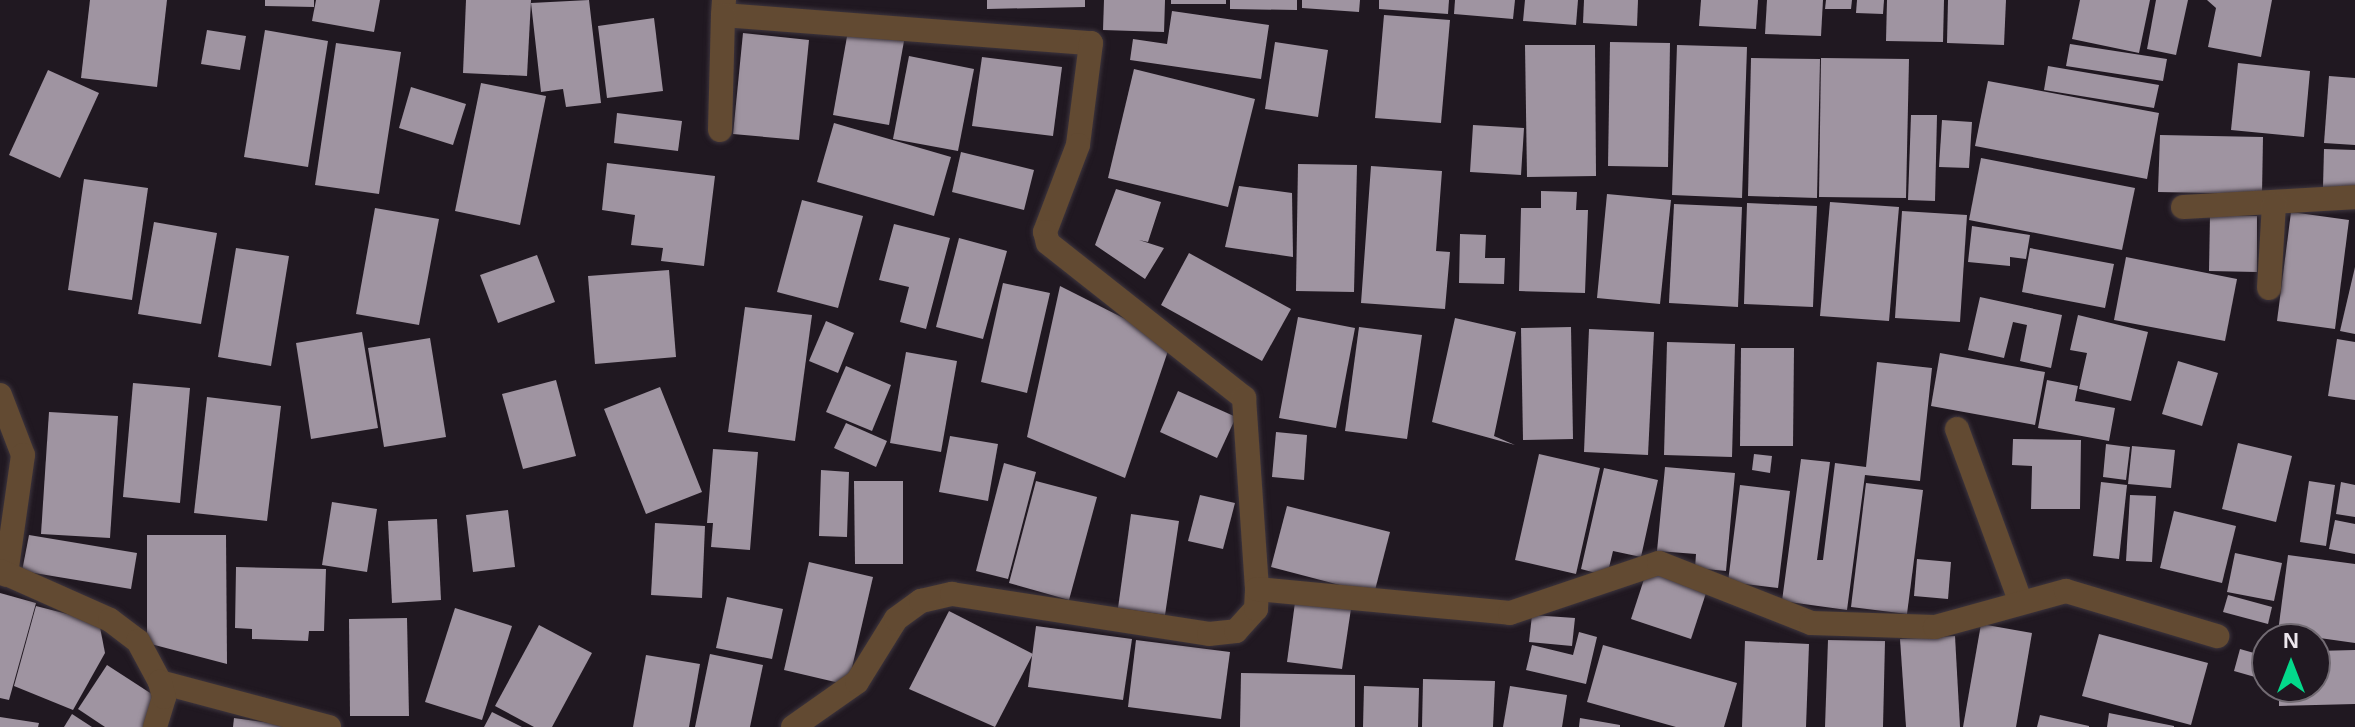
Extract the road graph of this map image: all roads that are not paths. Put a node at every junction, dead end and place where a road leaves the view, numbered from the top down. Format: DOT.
graph roads {
  1 [pos="720,4"];
  2 [pos="720,130"];
  3 [pos="2355,197"];
  4 [pos="2274,204"];
  5 [pos="2183,207"];
  6 [pos="2269,288"];
  7 [pos="0,395"];
  8 [pos="1957,429"];
  9 [pos="3,573"];
  10 [pos="1257,589"];
  11 [pos="2020,600"];
  12 [pos="2217,636"];
  13 [pos="160,682"];
  14 [pos="155,727"];
  15 [pos="329,727"];
  16 [pos="793,727"];
  1 -- 2 [label="street"];
  1 -- 10 [label="street"];
  3 -- 4 [label="street"];
  4 -- 5 [label="street"];
  4 -- 6 [label="street"];
  7 -- 9 [label="street"];
  8 -- 11 [label="street"];
  9 -- 13 [label="street"];
  10 -- 11 [label="street"];
  10 -- 16 [label="street"];
  11 -- 12 [label="street"];
  13 -- 14 [label="street"];
  13 -- 15 [label="street"];
}
